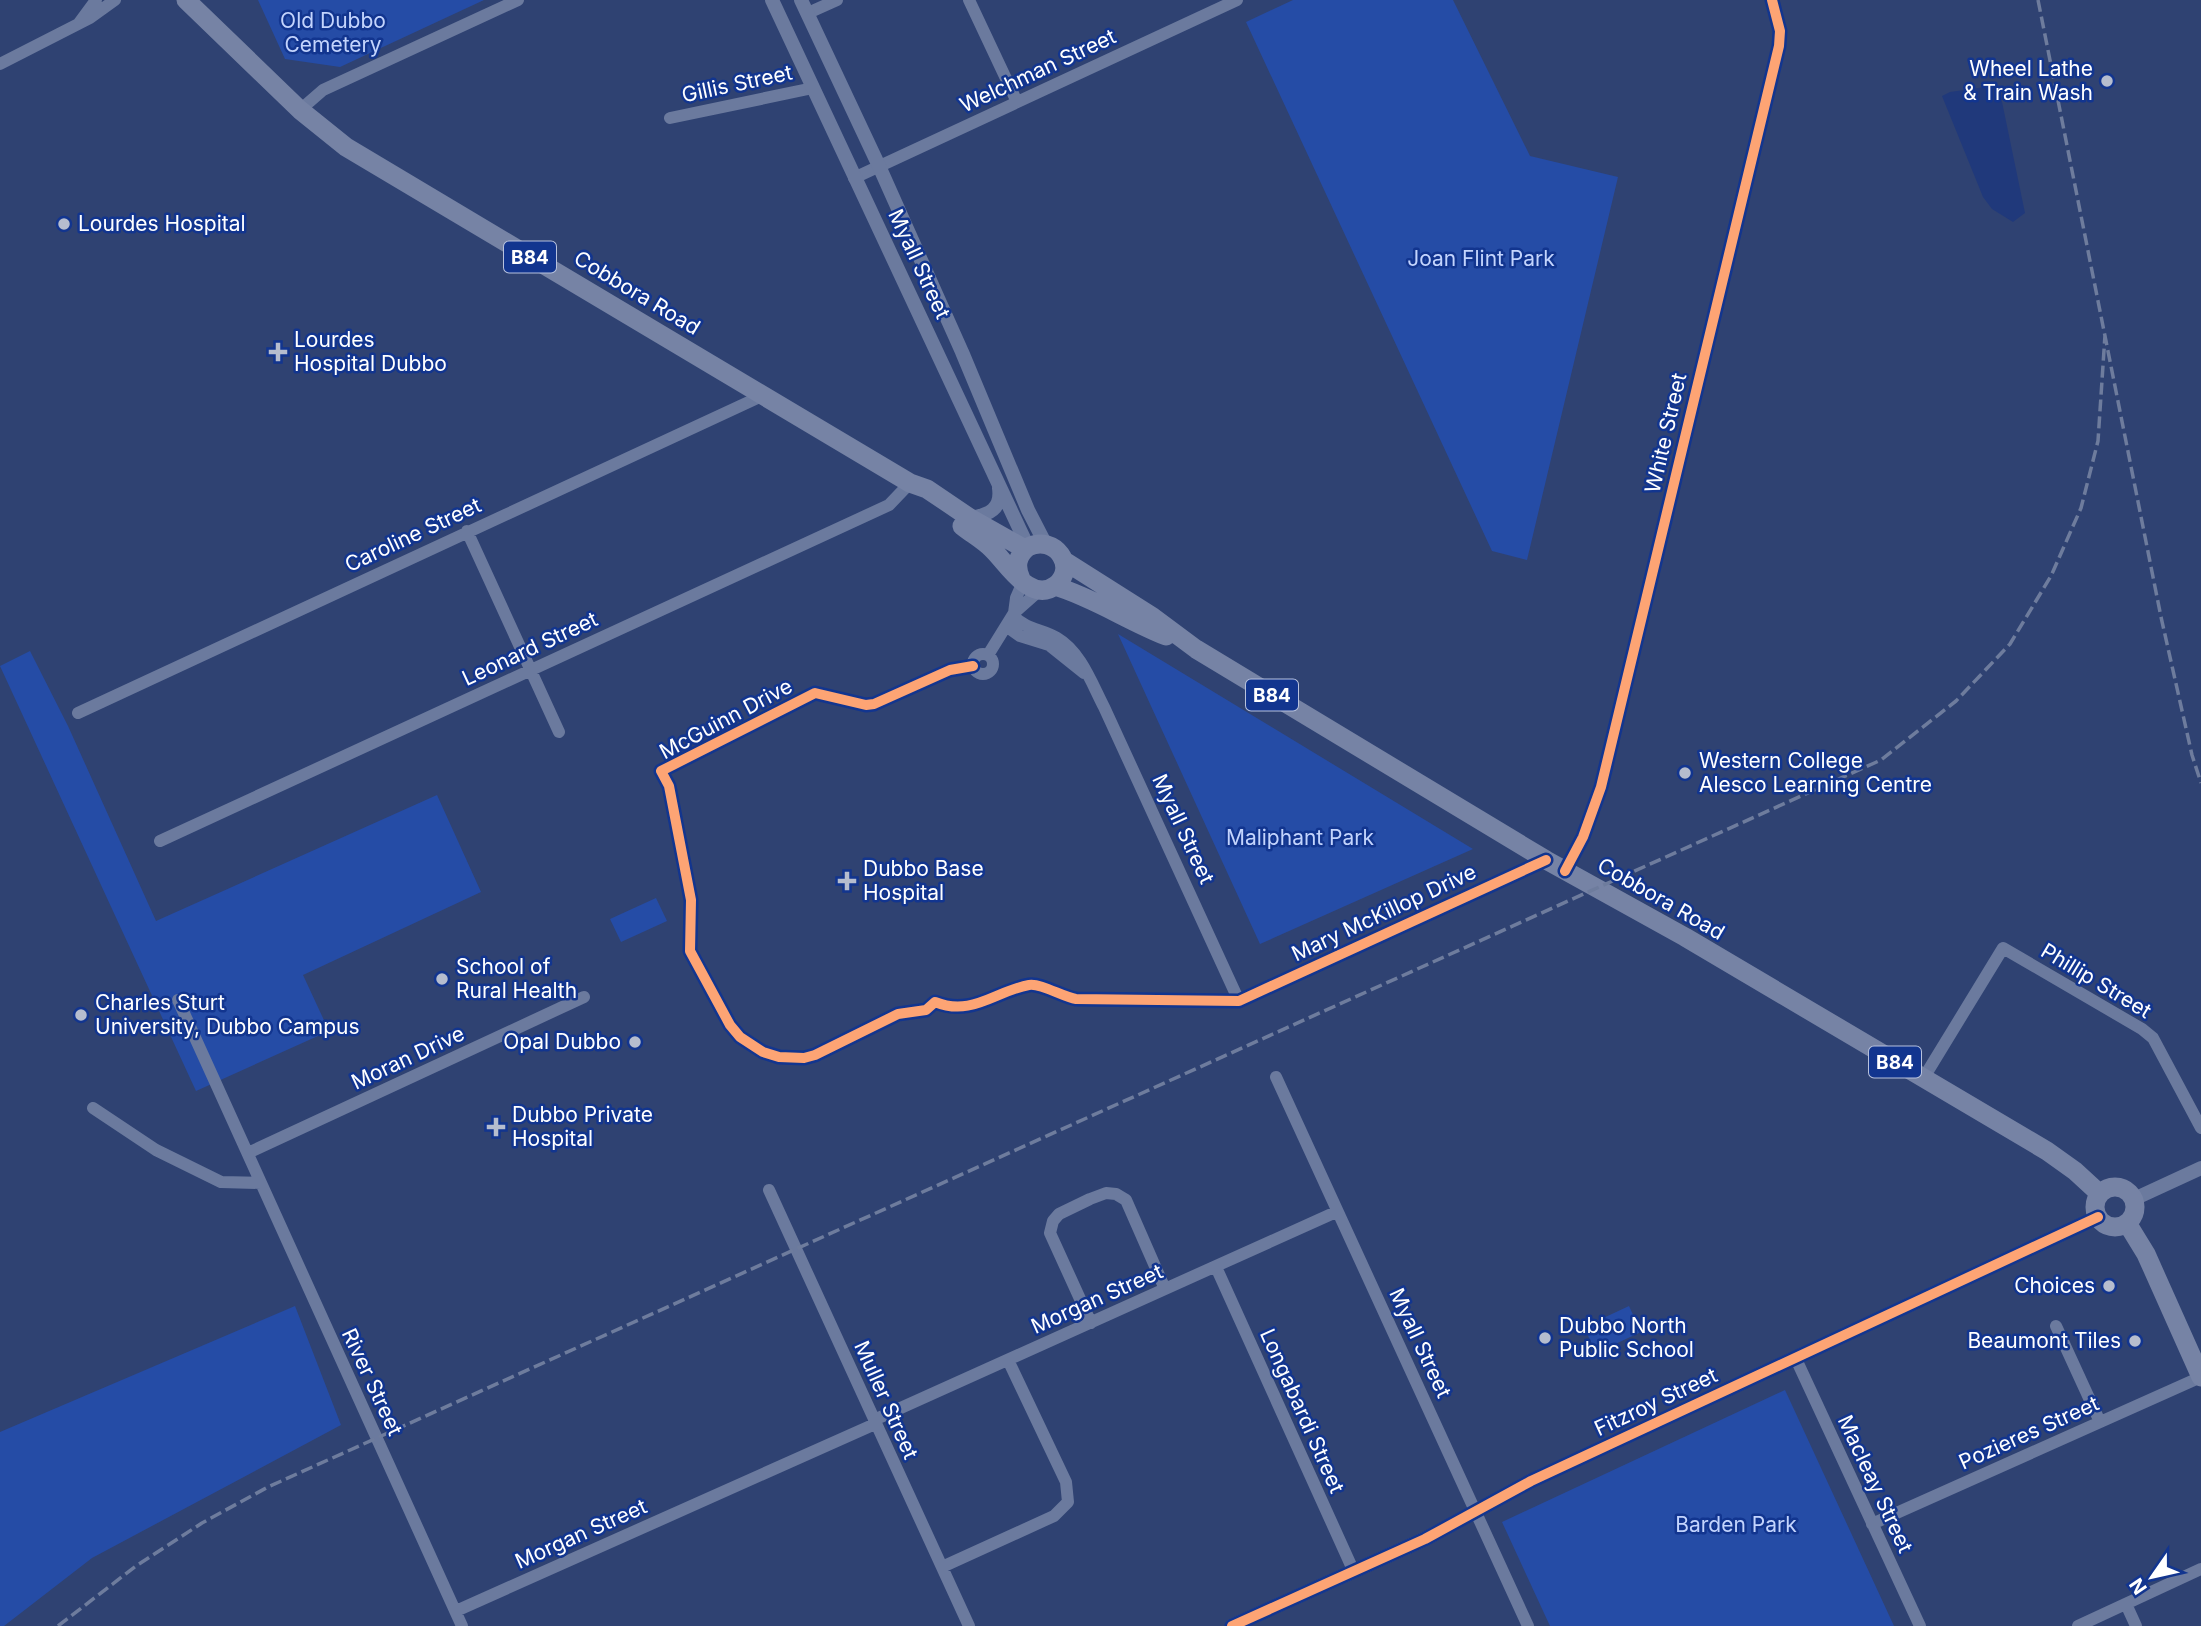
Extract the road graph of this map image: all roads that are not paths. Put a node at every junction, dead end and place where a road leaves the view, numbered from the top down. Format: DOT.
graph roads {
  1 [pos="96,0"];
  2 [pos="115,0"];
  3 [pos="186,0"];
  4 [pos="518,0"];
  5 [pos="772,0"];
  6 [pos="837,0"];
  7 [pos="969,0"];
  8 [pos="1237,0"];
  9 [pos="1772,0"];
  10 [pos="804,7"];
  11 [pos="79,23"];
  12 [pos="0,64"];
  13 [pos="813,88"];
  14 [pos="1017,102"];
  15 [pos="300,110"];
  16 [pos="670,118"];
  17 [pos="879,166"];
  18 [pos="855,177"];
  19 [pos="764,395"];
  20 [pos="997,480"];
  21 [pos="910,483"];
  22 [pos="970,519"];
  23 [pos="467,531"];
  24 [pos="1033,546"];
  25 [pos="1063,560"];
  26 [pos="1035,585"];
  27 [pos="1011,618"];
  28 [pos="1196,649"];
  29 [pos="531,670"];
  30 [pos="78,713"];
  31 [pos="559,732"];
  32 [pos="160,841"];
  33 [pos="1546,860"];
  34 [pos="1565,871"];
  35 [pos="584,997"];
  36 [pos="178,1000"];
  37 [pos="1240,1001"];
  38 [pos="1276,1077"];
  39 [pos="1923,1079"];
  40 [pos="93,1108"];
  41 [pos="2201,1128"];
  42 [pos="248,1153"];
  43 [pos="2201,1168"];
  44 [pos="261,1183"];
  45 [pos="769,1191"];
  46 [pos="2100,1194"];
  47 [pos="2134,1199"];
  48 [pos="1336,1212"];
  49 [pos="2098,1217"];
  50 [pos="2127,1223"];
  51 [pos="1216,1266"];
  52 [pos="1166,1289"];
  53 [pos="1091,1323"];
  54 [pos="2056,1326"];
  55 [pos="1796,1359"];
  56 [pos="1008,1360"];
  57 [pos="2201,1377"];
  58 [pos="875,1422"];
  59 [pos="2100,1423"];
  60 [pos="1475,1512"];
  61 [pos="1872,1524"];
  62 [pos="942,1567"];
  63 [pos="2201,1569"];
  64 [pos="1354,1572"];
  65 [pos="2126,1604"];
  66 [pos="456,1611"];
  67 [pos="1240,1624"];
  68 [pos="462,1626"];
  69 [pos="969,1626"];
  70 [pos="1528,1626"];
  71 [pos="1920,1626"];
  72 [pos="2078,1626"];
  73 [pos="2136,1626"];
  1 -- 11 [label="street"];
  2 -- 11 [label="street"];
  3 -- 15 [label="main road, Cobbora Road / B84"];
  4 -- 15 [label="street"];
  5 -- 13 [label="street, Myall Street"];
  6 -- 10 [label="street"];
  7 -- 14 [label="street"];
  8 -- 14 [label="street, Welchman Street"];
  9 -- 34 [label="street, White Street"];
  10 -- 17 [label="street, Myall Street"];
  11 -- 12 [label="street"];
  13 -- 16 [label="street, Gillis Street"];
  13 -- 18 [label="street, Myall Street"];
  14 -- 17 [label="street, Welchman Street"];
  15 -- 19 [label="main road, Cobbora Road / B84"];
  17 -- 18 [label="street, Welchman Street"];
  17 -- 24 [label="street, Myall Street"];
  18 -- 20 [label="street, Myall Street"];
  19 -- 21 [label="main road, Cobbora Road / B84"];
  19 -- 23 [label="street, Caroline Street"];
  20 -- 22 [label="street"];
  20 -- 24 [label="street, Myall Street"];
  21 -- 22 [label="main road, Cobbora Road / B84"];
  21 -- 26 [label="main road, Cobbora Road / B84"];
  21 -- 29 [label="street, Leonard Street"];
  22 -- 24 [label="main road, Cobbora Road / B84"];
  23 -- 29 [label="street"];
  23 -- 30 [label="street, Caroline Street"];
  24 -- 25 [label="main road, B84"];
  24 -- 26 [label="main road"];
  25 -- 26 [label="main road"];
  25 -- 28 [label="main road, Cobbora Road / B84"];
  26 -- 27 [label="street"];
  26 -- 27 [label="street"];
  26 -- 28 [label="main road, Cobbora Road / B84"];
  27 -- 37 [label="street, Myall Street"];
  27 -- 37 [label="street, McGuinn Drive"];
  28 -- 33 [label="main road, Cobbora Road / B84"];
  29 -- 31 [label="street"];
  29 -- 32 [label="street, Leonard Street"];
  33 -- 34 [label="main road, Cobbora Road / B84"];
  33 -- 37 [label="street, Mary McKillop Drive"];
  34 -- 39 [label="main road, Cobbora Road / B84"];
  35 -- 42 [label="street, Moran Drive"];
  36 -- 42 [label="street, River Street"];
  38 -- 48 [label="street, Myall Street"];
  39 -- 41 [label="street, Phillip Street"];
  39 -- 46 [label="main road, Cobbora Road / B84"];
  40 -- 44 [label="street"];
  42 -- 44 [label="street, River Street"];
  43 -- 47 [label="street"];
  44 -- 66 [label="street, River Street"];
  45 -- 58 [label="street, Muller Street"];
  46 -- 47 [label="main road"];
  46 -- 49 [label="main road"];
  47 -- 50 [label="main road"];
  48 -- 51 [label="street, Morgan Street"];
  48 -- 60 [label="street, Myall Street"];
  49 -- 50 [label="main road"];
  49 -- 55 [label="street, Fitzroy Street"];
  50 -- 57 [label="main road"];
  51 -- 52 [label="street, Morgan Street"];
  51 -- 64 [label="street, Longabardi Street"];
  52 -- 53 [label="street, Morgan Street"];
  52 -- 53 [label="street"];
  53 -- 56 [label="street, Morgan Street"];
  54 -- 59 [label="street"];
  55 -- 60 [label="street, Fitzroy Street"];
  55 -- 61 [label="street, Macleay Street"];
  56 -- 58 [label="street, Morgan Street"];
  56 -- 62 [label="street"];
  57 -- 59 [label="street, Pozieres Street"];
  58 -- 62 [label="street, Muller Street"];
  58 -- 66 [label="street, Morgan Street"];
  59 -- 61 [label="street, Pozieres Street"];
  60 -- 64 [label="street, Fitzroy Street"];
  60 -- 70 [label="street, Myall Street"];
  61 -- 71 [label="street, Macleay Street"];
  62 -- 69 [label="street, Muller Street"];
  63 -- 65 [label="street"];
  64 -- 67 [label="street, Fitzroy Street"];
  65 -- 72 [label="street"];
  65 -- 73 [label="street"];
  66 -- 68 [label="street, River Street"];
}
